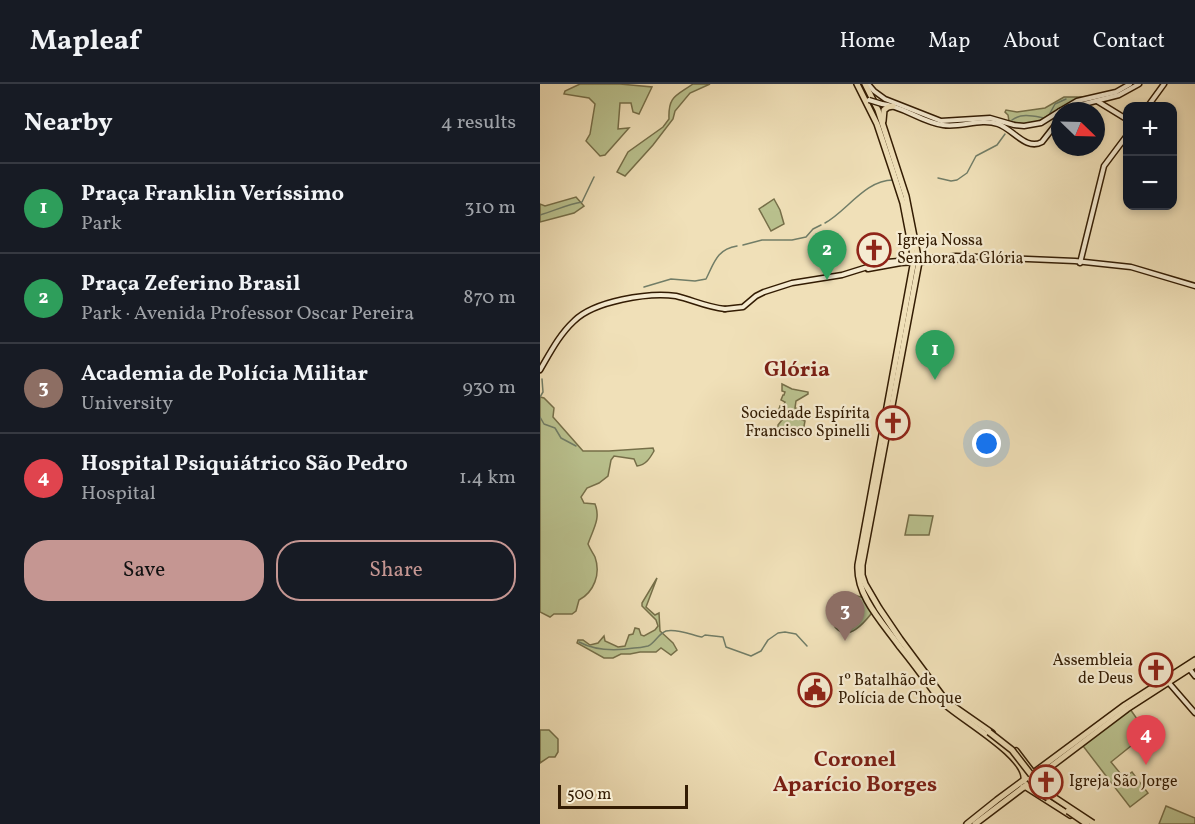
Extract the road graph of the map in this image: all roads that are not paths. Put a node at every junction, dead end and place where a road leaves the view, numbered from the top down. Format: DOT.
graph roads {
  1 [pos="857,84"];
  2 [pos="867,84"];
  3 [pos="1130,84"];
  4 [pos="1139,84"];
  5 [pos="1164,84"];
  6 [pos="1092,98"];
  7 [pos="1096,100"];
  8 [pos="1075,102"];
  9 [pos="1088,102"];
  10 [pos="1151,102"];
  11 [pos="891,105"];
  12 [pos="1123,117"];
  13 [pos="1051,118"];
  14 [pos="953,120"];
  15 [pos="1048,120"];
  16 [pos="948,125"];
  17 [pos="884,128"];
  18 [pos="1051,131"];
  19 [pos="1049,134"];
  20 [pos="1123,141"];
  21 [pos="917,261"];
  22 [pos="1080,263"];
  23 [pos="1195,286"];
  24 [pos="760,295"];
  25 [pos="747,304"];
  26 [pos="725,309"];
  27 [pos="744,309"];
  28 [pos="540,370"];
  29 [pos="1195,660"];
  30 [pos="1195,665"];
  31 [pos="1188,667"];
  32 [pos="1195,676"];
  33 [pos="1168,682"];
  34 [pos="1195,713"];
  35 [pos="986,731"];
  36 [pos="1026,764"];
  37 [pos="1020,768"];
  38 [pos="1036,775"];
  39 [pos="1023,784"];
  40 [pos="1045,788"];
  41 [pos="1038,795"];
  42 [pos="967,824"];
  43 [pos="975,824"];
  44 [pos="1091,824"];
  1 -- 11 [label="main road, bridge"];
  1 -- 21 [label="main road"];
  2 -- 14 [label="main road"];
  2 -- 17 [label="main road"];
  3 -- 6 [label="main road"];
  4 -- 7 [label="main road"];
  5 -- 10 [label="main road"];
  6 -- 7 [label="main road"];
  6 -- 8 [label="main road"];
  7 -- 9 [label="main road"];
  7 -- 12 [label="main road"];
  11 -- 16 [label="main road"];
  11 -- 17 [label="main road"];
  13 -- 15 [label="main road"];
  14 -- 15 [label="main road"];
  14 -- 16 [label="main road"];
  15 -- 19 [label="main road"];
  16 -- 19 [label="main road"];
  17 -- 21 [label="main road"];
  18 -- 19 [label="main road"];
  20 -- 22 [label="main road"];
  21 -- 22 [label="main road"];
  21 -- 24 [label="main road"];
  21 -- 35 [label="main road"];
  22 -- 23 [label="main road"];
  24 -- 25 [label="main road"];
  24 -- 27 [label="main road"];
  25 -- 26 [label="main road"];
  25 -- 27 [label="main road"];
  26 -- 27 [label="main road"];
  26 -- 28 [label="main road"];
  29 -- 31 [label="main road"];
  30 -- 31 [label="main road"];
  31 -- 32 [label="main road"];
  31 -- 33 [label="main road"];
  31 -- 38 [label="main road"];
  33 -- 34 [label="main road"];
  33 -- 38 [label="main road"];
  35 -- 36 [label="main road"];
  35 -- 37 [label="main road"];
  35 -- 44 [label="main road, bridge"];
  36 -- 37 [label="main road"];
  36 -- 38 [label="main road"];
  37 -- 39 [label="main road"];
  38 -- 39 [label="main road"];
  38 -- 40 [label="main road"];
  39 -- 41 [label="main road"];
  39 -- 42 [label="main road"];
  39 -- 43 [label="main road"];
  40 -- 41 [label="main road"];
  40 -- 44 [label="main road"];
  41 -- 44 [label="main road"];
}
